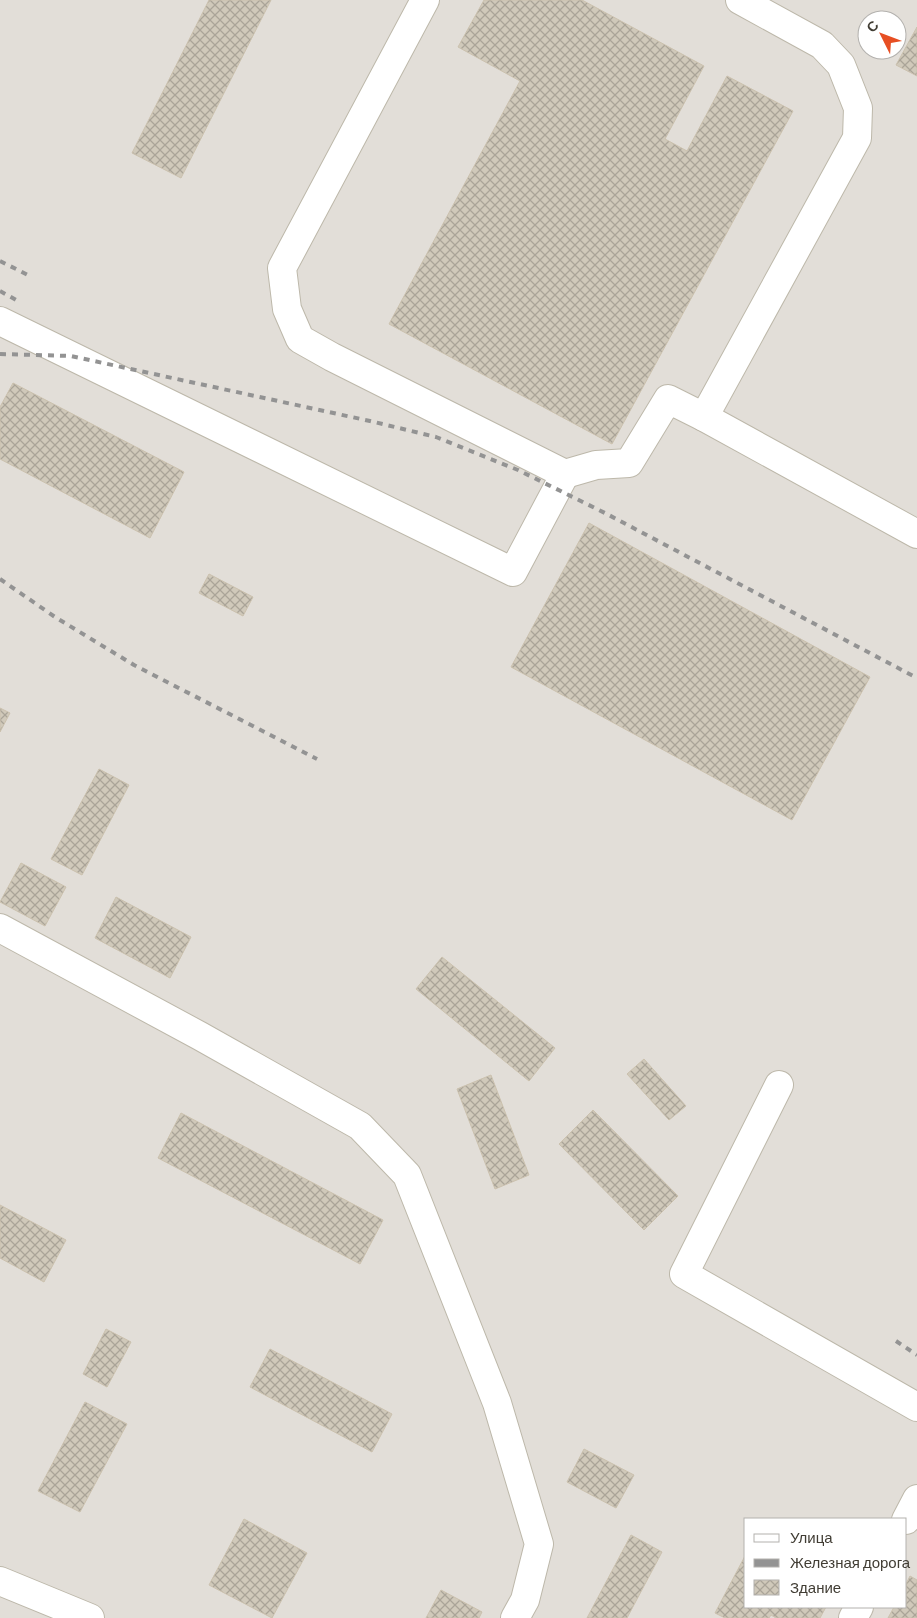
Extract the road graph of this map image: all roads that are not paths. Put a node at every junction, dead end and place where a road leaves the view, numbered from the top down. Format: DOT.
graph roads {
  1 [pos="424,0"];
  2 [pos="740,0"];
  3 [pos="0,322"];
  4 [pos="704,417"];
  5 [pos="565,474"];
  6 [pos="917,534"];
  7 [pos="0,928"];
  8 [pos="779,1085"];
  9 [pos="917,1407"];
  10 [pos="917,1499"];
  11 [pos="907,1518"];
  12 [pos="0,1582"];
  13 [pos="90,1618"];
  14 [pos="515,1618"];
  1 -- 5 [label="lane"];
  2 -- 4 [label="lane"];
  3 -- 5 [label="lane"];
  4 -- 5 [label="lane"];
  4 -- 6 [label="lane"];
  7 -- 14 [label="lane"];
  8 -- 9 [label="lane"];
  10 -- 11 [label="lane"];
  12 -- 13 [label="lane"];
}
